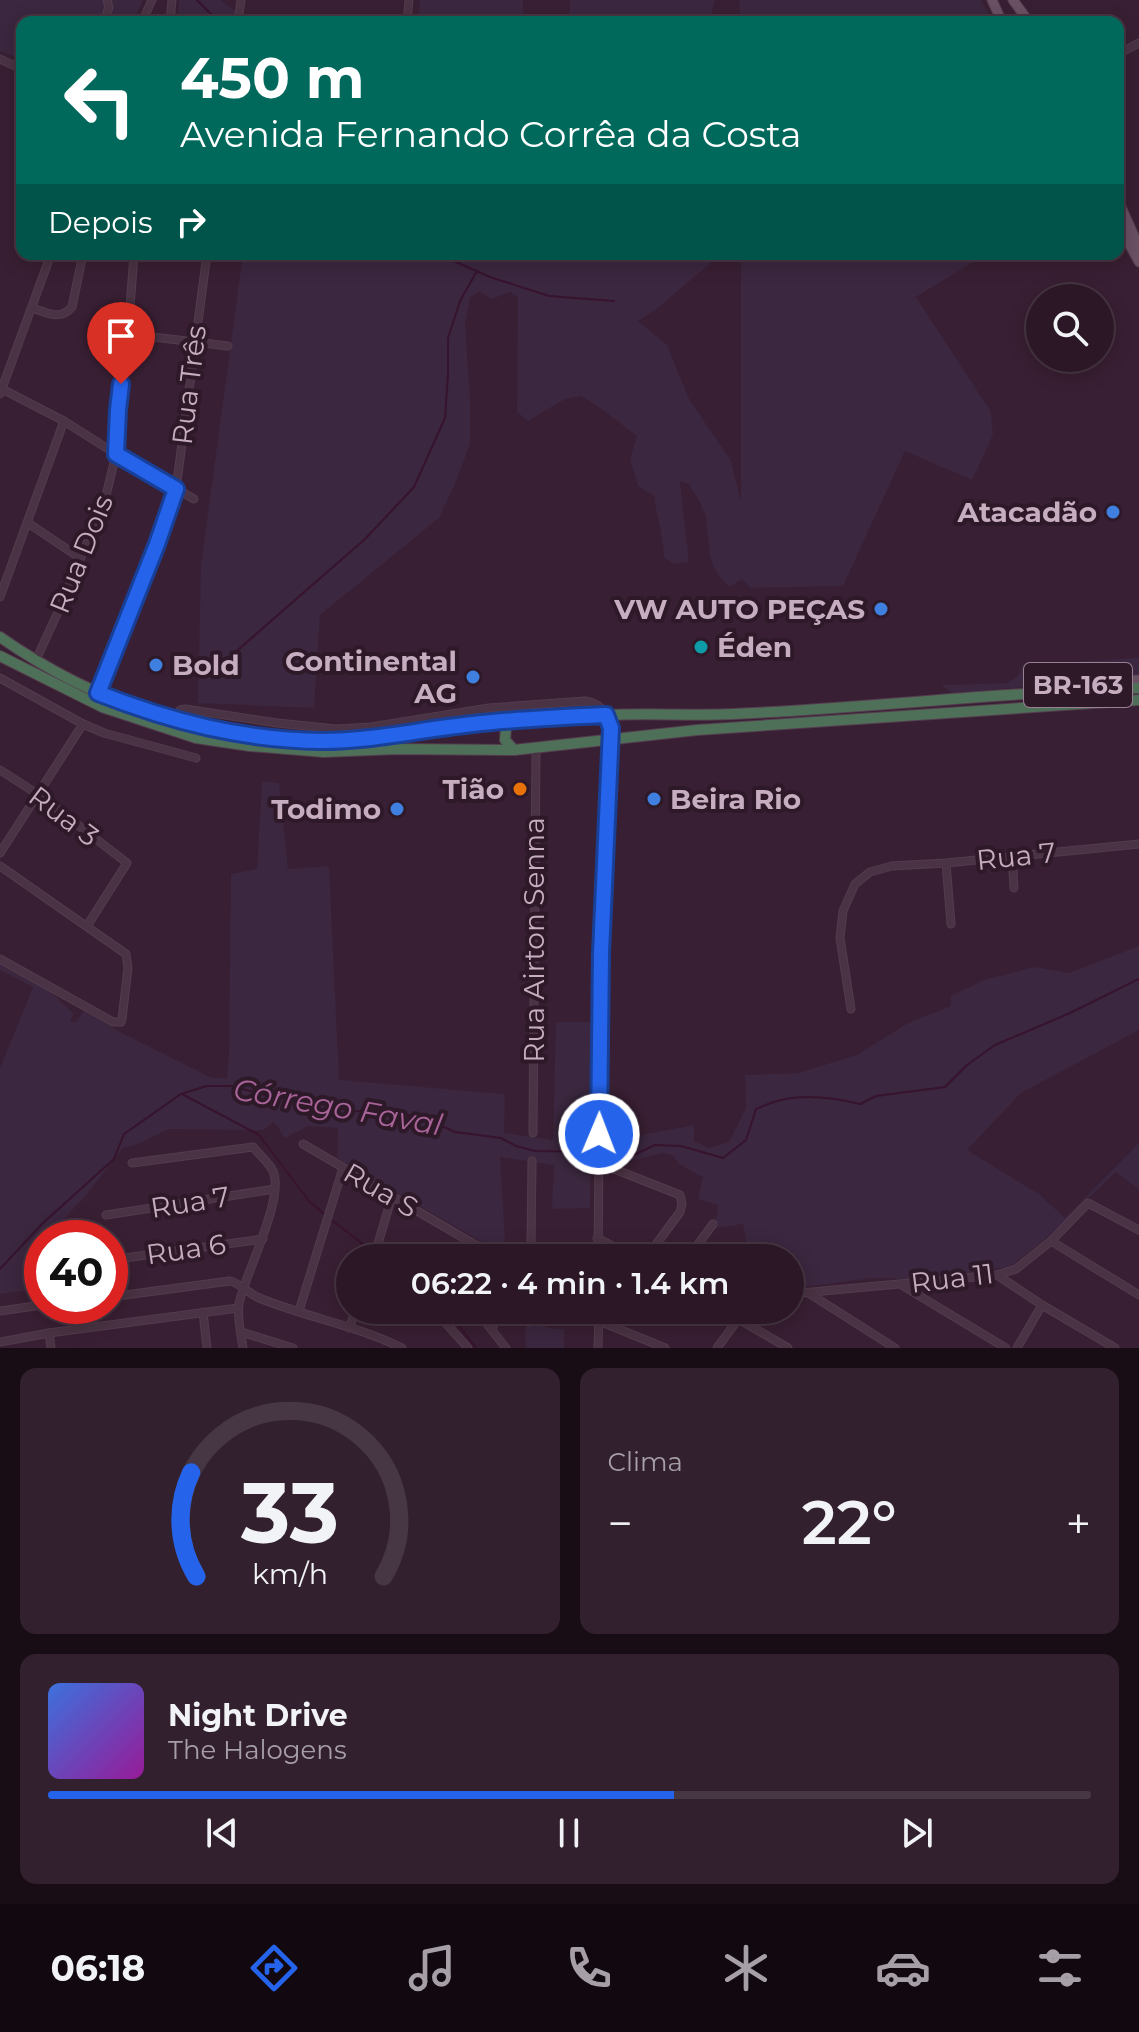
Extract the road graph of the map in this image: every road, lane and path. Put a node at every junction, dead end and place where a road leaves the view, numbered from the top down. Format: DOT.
graph roads {
  1 [pos="1124,213"];
  2 [pos="1124,234"];
  3 [pos="1139,247"];
  4 [pos="49,260"];
  5 [pos="82,260"];
  6 [pos="134,260"];
  7 [pos="206,260"];
  8 [pos="1139,262"];
  9 [pos="32,308"];
  10 [pos="128,334"];
  11 [pos="194,343"];
  12 [pos="228,346"];
  13 [pos="1,392"];
  14 [pos="64,421"];
  15 [pos="116,454"];
  16 [pos="176,489"];
  17 [pos="194,499"];
  18 [pos="28,523"];
  19 [pos="80,558"];
  20 [pos="0,597"];
  21 [pos="0,637"];
  22 [pos="0,656"];
  23 [pos="36,660"];
  24 [pos="0,678"];
  25 [pos="1139,680"];
  26 [pos="1139,688"];
  27 [pos="98,693"];
  28 [pos="1017,695"];
  29 [pos="1139,700"];
  30 [pos="606,715"];
  31 [pos="433,716"];
  32 [pos="176,720"];
  33 [pos="512,721"];
  34 [pos="83,724"];
  35 [pos="434,729"];
  36 [pos="610,738"];
  37 [pos="536,748"];
  38 [pos="514,750"];
  39 [pos="196,758"];
  40 [pos="0,770"];
  41 [pos="39,795"];
  42 [pos="1139,844"];
  43 [pos="0,853"];
  44 [pos="1012,856"];
  45 [pos="946,863"];
  46 [pos="0,866"];
  47 [pos="1014,888"];
  48 [pos="951,924"];
  49 [pos="87,926"];
  50 [pos="0,959"];
  51 [pos="851,1009"];
  52 [pos="533,1133"];
  53 [pos="303,1144"];
  54 [pos="532,1161"];
  55 [pos="132,1163"];
  56 [pos="599,1163"];
  57 [pos="343,1168"];
  58 [pos="275,1189"];
  59 [pos="392,1196"];
  60 [pos="106,1215"];
  61 [pos="713,1224"];
  62 [pos="1139,1230"];
  63 [pos="597,1238"];
  64 [pos="263,1239"];
  65 [pos="1051,1241"];
  66 [pos="472,1243"];
  67 [pos="378,1244"];
  68 [pos="531,1244"];
  69 [pos="597,1244"];
  70 [pos="609,1244"];
  71 [pos="656,1244"];
  72 [pos="698,1244"];
  73 [pos="128,1258"];
  74 [pos="997,1275"];
  75 [pos="901,1285"];
  76 [pos="243,1288"];
  77 [pos="804,1294"];
  78 [pos="810,1294"];
  79 [pos="128,1295"];
  80 [pos="1139,1295"];
  81 [pos="1042,1305"];
  82 [pos="24,1308"];
  83 [pos="238,1308"];
  84 [pos="0,1311"];
  85 [pos="299,1311"];
  86 [pos="203,1312"];
  87 [pos="351,1324"];
  88 [pos="447,1324"];
  89 [pos="488,1324"];
  90 [pos="495,1324"];
  91 [pos="599,1324"];
  92 [pos="606,1324"];
  93 [pos="733,1324"];
  94 [pos="747,1324"];
  95 [pos="349,1328"];
  96 [pos="492,1328"];
  97 [pos="241,1332"];
  98 [pos="49,1333"];
  99 [pos="0,1342"];
  100 [pos="23,1344"];
  101 [pos="881,1344"];
  102 [pos="51,1348"];
  103 [pos="207,1348"];
  104 [pos="243,1348"];
  105 [pos="293,1348"];
  106 [pos="402,1348"];
  107 [pos="468,1348"];
  108 [pos="506,1348"];
  109 [pos="598,1348"];
  110 [pos="665,1348"];
  111 [pos="717,1348"];
  112 [pos="788,1348"];
  113 [pos="895,1348"];
  114 [pos="1006,1348"];
  115 [pos="1017,1348"];
  116 [pos="1115,1348"];
  1 -- 3 [label="main road"];
  2 -- 8 [label="main road"];
  4 -- 9 [label="street"];
  5 -- 9 [label="street"];
  6 -- 10 [label="street, Rua Dois"];
  7 -- 11 [label="street, Rua Três"];
  9 -- 13 [label="street"];
  10 -- 11 [label="street"];
  10 -- 15 [label="street, Rua Dois"];
  11 -- 12 [label="street"];
  11 -- 16 [label="street, Rua Três"];
  13 -- 14 [label="street"];
  14 -- 15 [label="street"];
  14 -- 18 [label="street"];
  15 -- 16 [label="street"];
  15 -- 19 [label="street, Rua Dois"];
  16 -- 17 [label="street"];
  16 -- 27 [label="street, Rua Três"];
  18 -- 19 [label="street"];
  18 -- 20 [label="street"];
  19 -- 23 [label="street, Rua Dois"];
  21 -- 23 [label="highway, BR-163"];
  22 -- 38 [label="highway, BR-163"];
  23 -- 27 [label="highway, BR-163"];
  24 -- 34 [label="street"];
  25 -- 28 [label="main road, BR-163"];
  26 -- 28 [label="highway, BR-163"];
  27 -- 32 [label="highway, BR-163"];
  28 -- 30 [label="highway, BR-163"];
  29 -- 36 [label="highway, BR-163"];
  30 -- 31 [label="street"];
  30 -- 33 [label="highway, BR-163"];
  30 -- 36 [label="highway"];
  31 -- 32 [label="street"];
  31 -- 35 [label="street"];
  32 -- 35 [label="highway, BR-163"];
  33 -- 35 [label="highway, BR-163"];
  33 -- 38 [label="highway"];
  34 -- 39 [label="street"];
  34 -- 41 [label="street"];
  36 -- 37 [label="highway, BR-163"];
  36 -- 56 [label="street"];
  37 -- 38 [label="highway, BR-163"];
  37 -- 52 [label="street, Rua Airton Senna"];
  40 -- 41 [label="street, Rua 3"];
  41 -- 43 [label="street"];
  41 -- 49 [label="street, Rua 3"];
  42 -- 44 [label="street, Rua 7"];
  44 -- 45 [label="street, Rua 7"];
  44 -- 47 [label="street"];
  45 -- 48 [label="street"];
  45 -- 51 [label="street, Rua 7"];
  46 -- 49 [label="street"];
  49 -- 50 [label="street"];
  53 -- 57 [label="street, Rua S"];
  54 -- 68 [label="street"];
  55 -- 58 [label="street"];
  56 -- 63 [label="street"];
  56 -- 71 [label="street"];
  57 -- 59 [label="street, Rua S"];
  57 -- 85 [label="street"];
  58 -- 60 [label="street, Rua 7"];
  58 -- 64 [label="street"];
  59 -- 66 [label="street, Rua S"];
  59 -- 67 [label="street"];
  61 -- 72 [label="street"];
  62 -- 65 [label="street, Rua 11"];
  63 -- 69 [label="street"];
  63 -- 70 [label="street"];
  64 -- 73 [label="street, Rua 6"];
  64 -- 76 [label="street"];
  65 -- 74 [label="street, Rua 11"];
  65 -- 80 [label="street"];
  74 -- 75 [label="street, Rua 11"];
  74 -- 81 [label="street"];
  75 -- 78 [label="street, Rua 11"];
  75 -- 114 [label="street"];
  76 -- 79 [label="street"];
  76 -- 83 [label="street"];
  76 -- 85 [label="street"];
  77 -- 78 [label="street, Rua 11"];
  78 -- 101 [label="street"];
  81 -- 115 [label="street"];
  81 -- 116 [label="street"];
  82 -- 84 [label="street"];
  83 -- 86 [label="street"];
  83 -- 97 [label="street"];
  85 -- 95 [label="street"];
  86 -- 98 [label="street"];
  86 -- 103 [label="street"];
  87 -- 95 [label="street"];
  88 -- 107 [label="street"];
  89 -- 96 [label="street"];
  90 -- 96 [label="street"];
  91 -- 109 [label="street"];
  92 -- 110 [label="street"];
  93 -- 111 [label="street"];
  94 -- 112 [label="street"];
  95 -- 106 [label="street"];
  96 -- 108 [label="street"];
  97 -- 104 [label="street"];
  97 -- 105 [label="street"];
  98 -- 100 [label="street"];
  98 -- 102 [label="street"];
  99 -- 100 [label="street"];
  101 -- 113 [label="street"];
}
